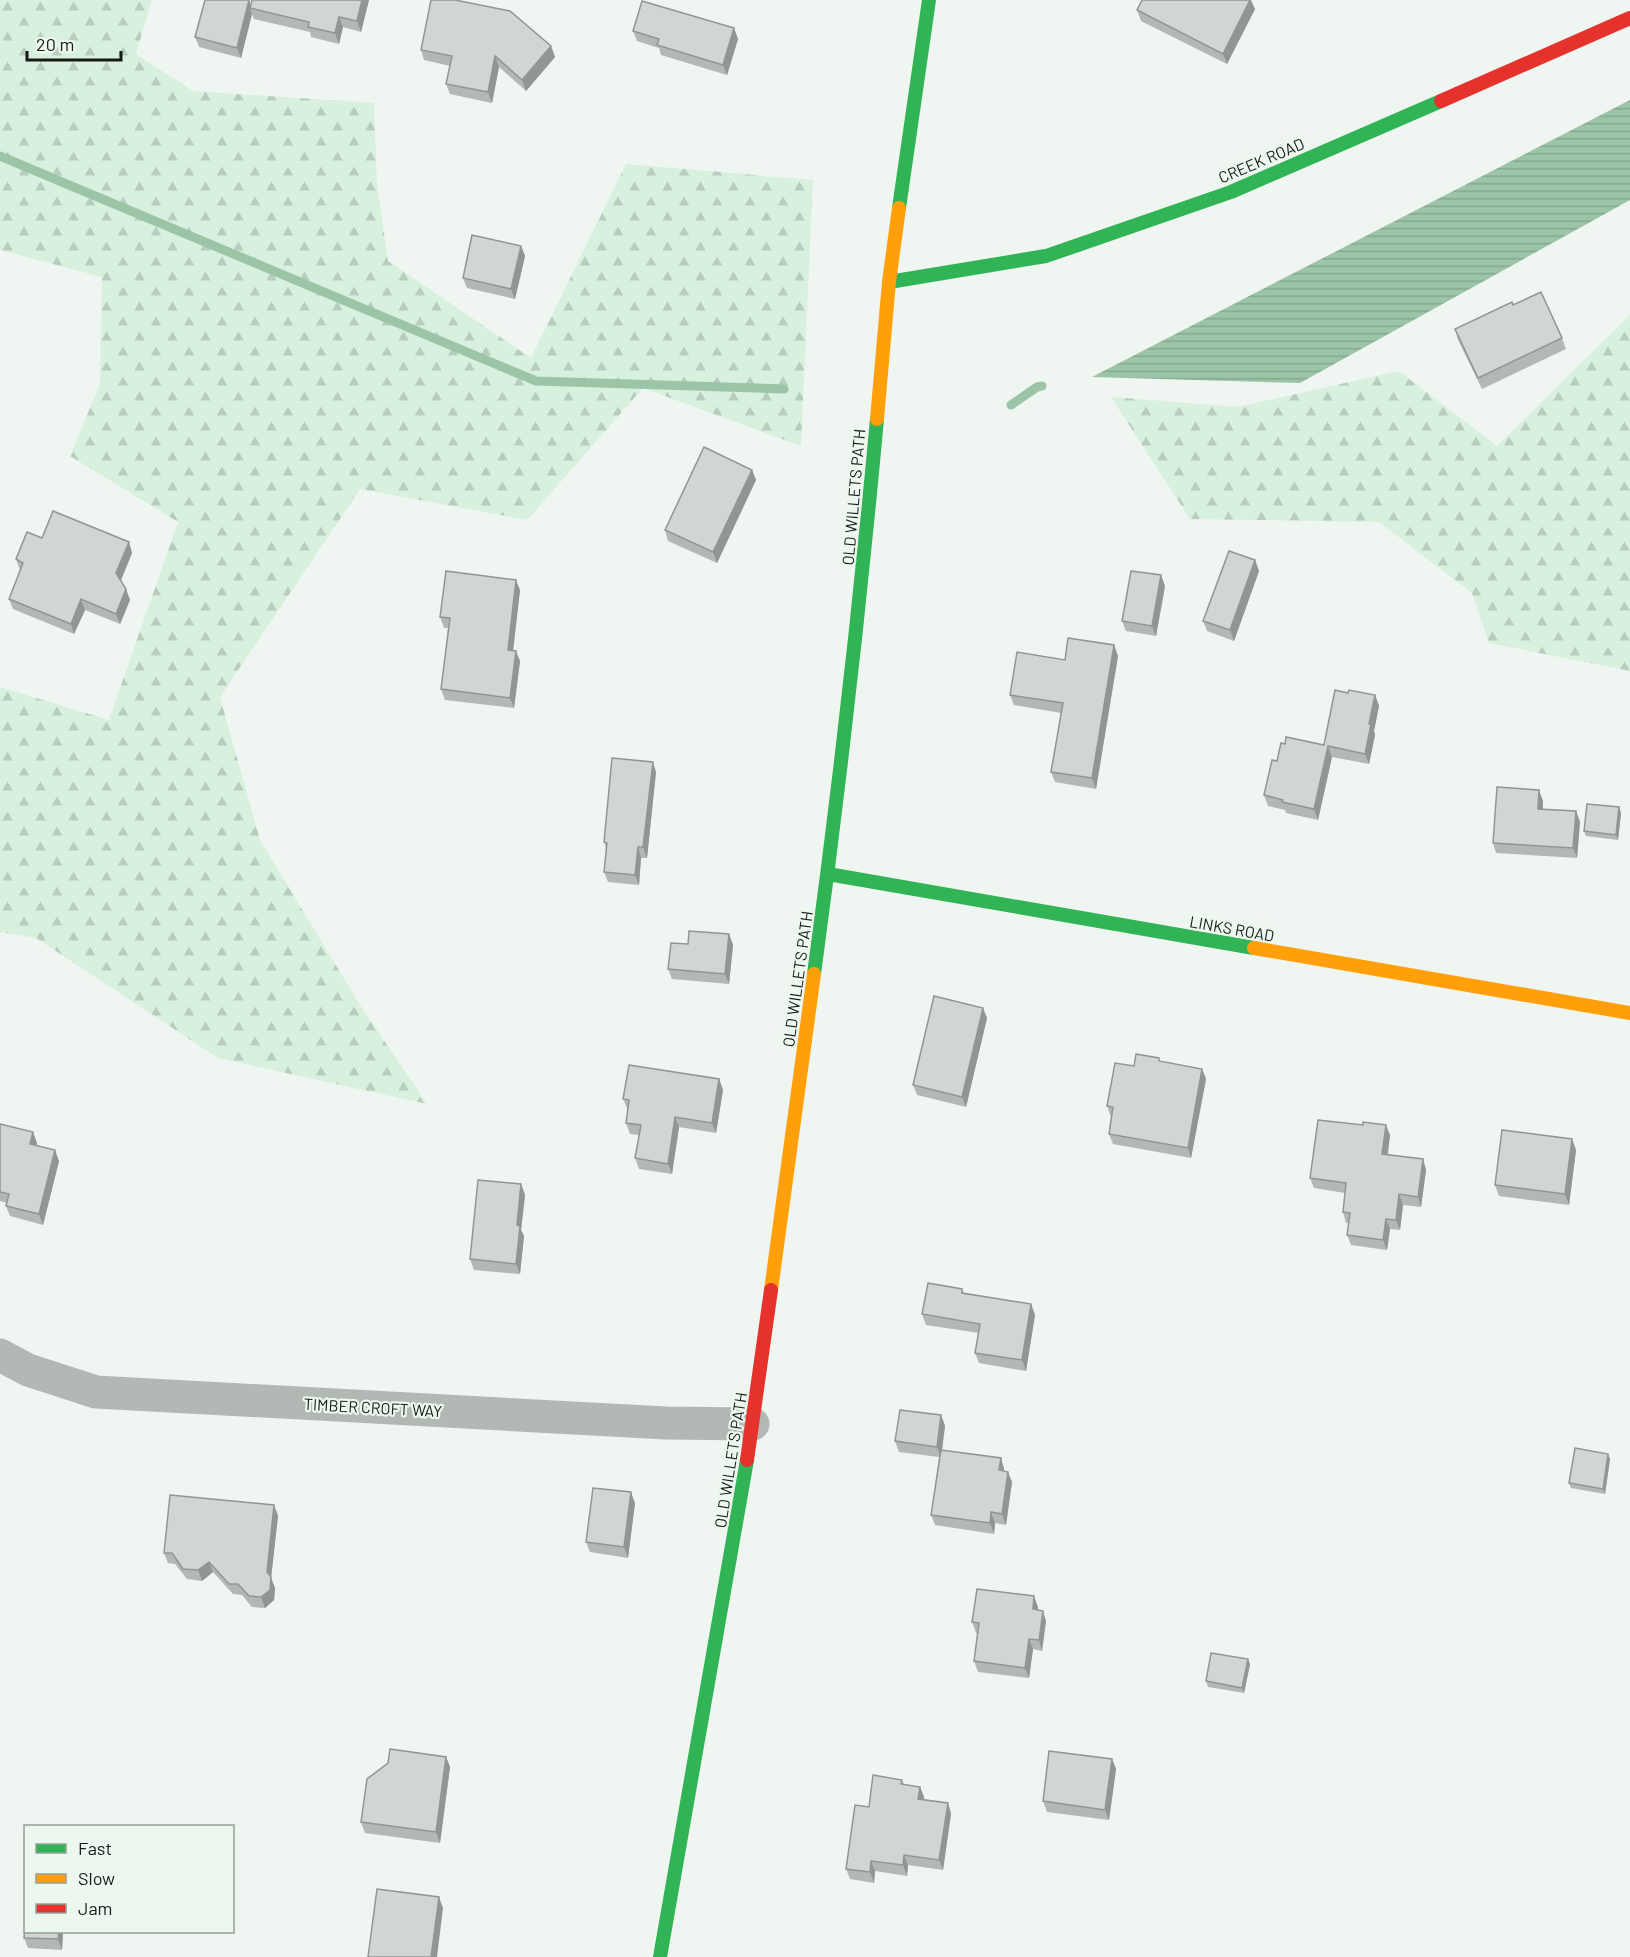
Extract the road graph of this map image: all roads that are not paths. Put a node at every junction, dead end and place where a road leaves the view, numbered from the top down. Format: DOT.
graph roads {
  1 [pos="929,0"];
  2 [pos="1630,18"];
  3 [pos="889,282"];
  4 [pos="828,874"];
  5 [pos="1630,1013"];
  6 [pos="0,1355"];
  7 [pos="753,1424"];
  8 [pos="660,1957"];
  1 -- 3 [label="main road, OLD WILLETS PATH"];
  2 -- 3 [label="main road, CREEK ROAD"];
  3 -- 4 [label="main road, OLD WILLETS PATH"];
  4 -- 5 [label="main road, LINKS ROAD"];
  4 -- 7 [label="main road, OLD WILLETS PATH"];
  6 -- 7 [label="street, TIMBER CROFT WAY"];
  7 -- 8 [label="main road, OLD WILLETS PATH"];
}
